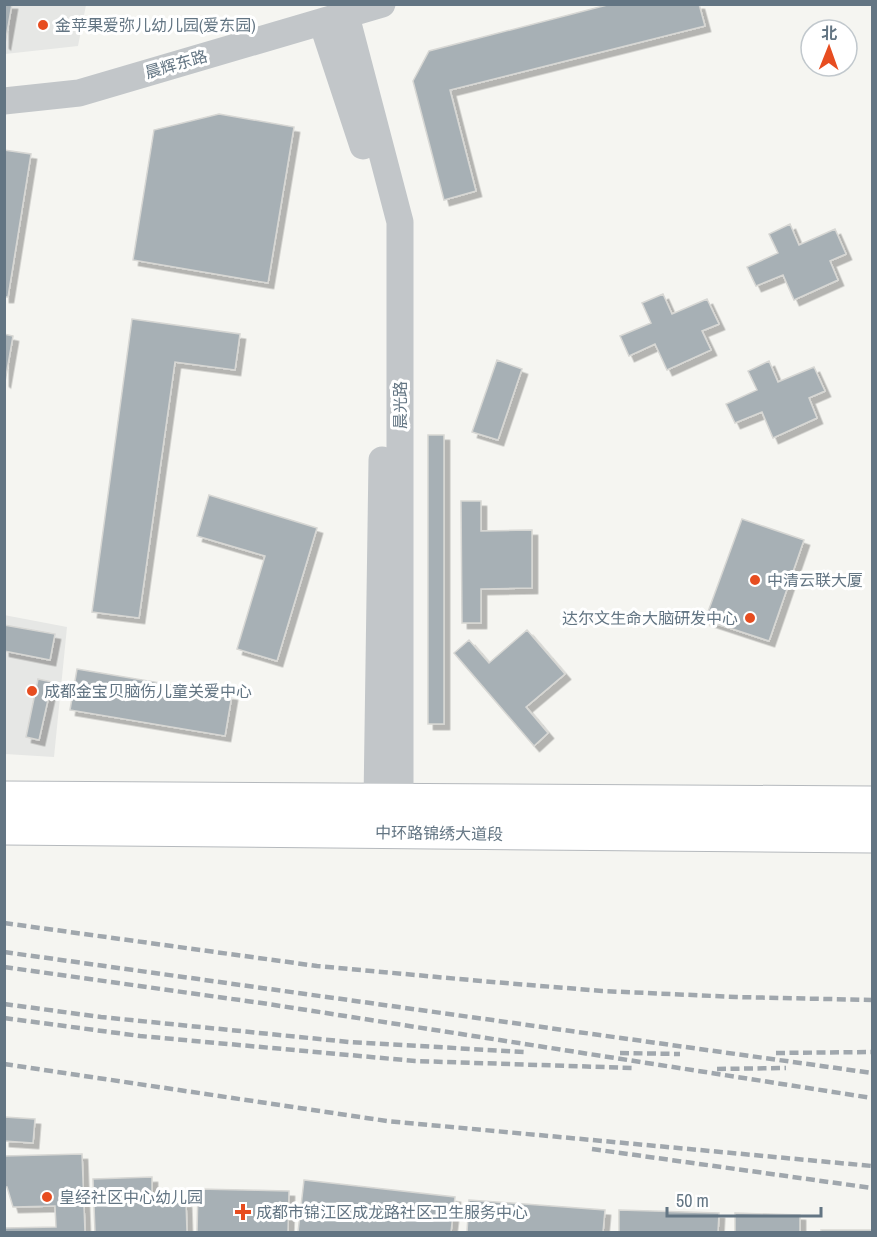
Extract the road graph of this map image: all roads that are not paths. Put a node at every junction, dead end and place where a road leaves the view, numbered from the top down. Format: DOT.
graph roads {
  1 [pos="382,4"];
  2 [pos="334,19"];
  3 [pos="4,101"];
  4 [pos="4,798"];
  5 [pos="388,801"];
  6 [pos="873,803"];
  7 [pos="4,828"];
  8 [pos="873,836"];
  1 -- 2 [label="street, 晨辉东路"];
  2 -- 3 [label="street, 晨辉东路"];
  2 -- 5 [label="street, 晨光路"];
  4 -- 5 [label="main road, 中环路锦绣大道段"];
  5 -- 6 [label="main road, 中环路锦绣大道段"];
  7 -- 8 [label="main road, 中环路锦绣大道段"];
}
